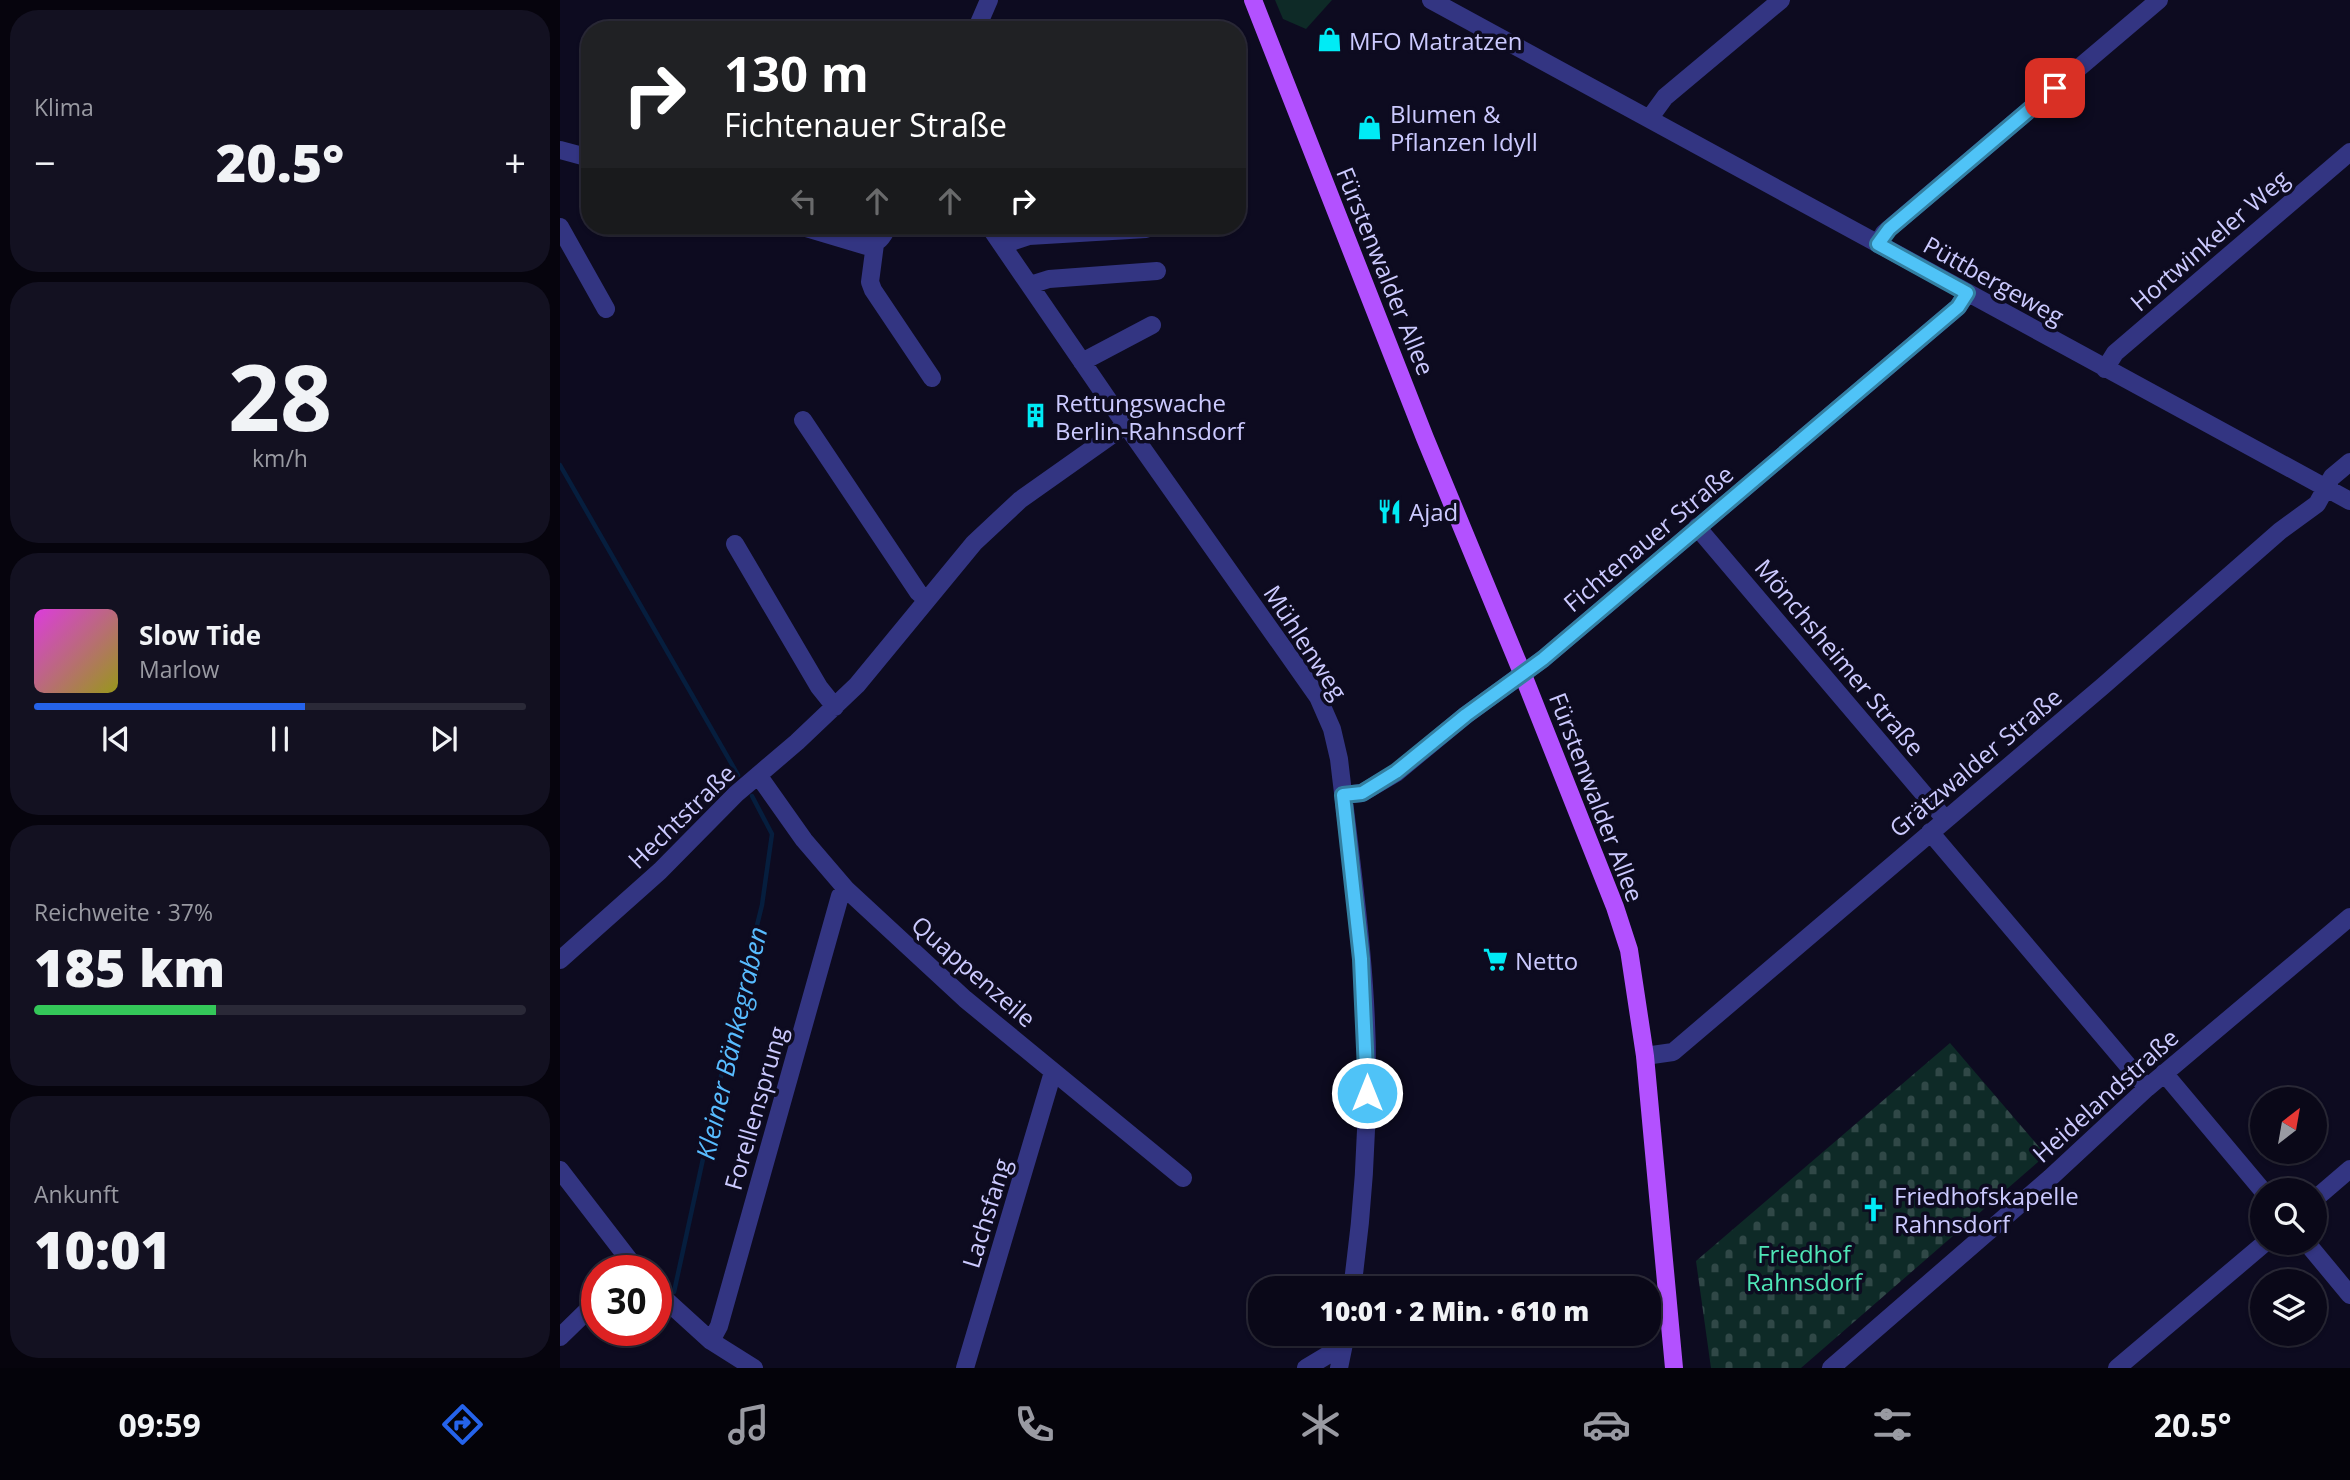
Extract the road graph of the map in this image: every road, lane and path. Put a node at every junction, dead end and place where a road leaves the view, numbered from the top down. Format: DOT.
graph roads {
  1 [pos="989,0"];
  2 [pos="1253,0"];
  3 [pos="1431,0"];
  4 [pos="1781,0"];
  5 [pos="2159,0"];
  6 [pos="980,21"];
  7 [pos="1649,119"];
  8 [pos="560,150"];
  9 [pos="2350,152"];
  10 [pos="581,156"];
  11 [pos="560,227"];
  12 [pos="829,235"];
  13 [pos="882,235"];
  14 [pos="995,235"];
  15 [pos="1046,235"];
  16 [pos="875,244"];
  17 [pos="1878,244"];
  18 [pos="1002,245"];
  19 [pos="1157,271"];
  20 [pos="1030,285"];
  21 [pos="1967,293"];
  22 [pos="606,309"];
  23 [pos="1152,325"];
  24 [pos="1082,362"];
  25 [pos="2105,369"];
  26 [pos="932,378"];
  27 [pos="803,420"];
  28 [pos="1126,425"];
  29 [pos="2350,462"];
  30 [pos="2326,488"];
  31 [pos="2350,501"];
  32 [pos="1697,527"];
  33 [pos="735,544"];
  34 [pos="926,599"];
  35 [pos="1523,675"];
  36 [pos="835,707"];
  37 [pos="758,775"];
  38 [pos="1343,795"];
  39 [pos="1945,819"];
  40 [pos="1930,832"];
  41 [pos="846,889"];
  42 [pos="2350,917"];
  43 [pos="560,960"];
  44 [pos="1646,1056"];
  45 [pos="1053,1072"];
  46 [pos="2164,1073"];
  47 [pos="2147,1088"];
  48 [pos="2350,1169"];
  49 [pos="560,1170"];
  50 [pos="1182,1178"];
  51 [pos="2252,1178"];
  52 [pos="2327,1189"];
  53 [pos="624,1255"];
  54 [pos="2251,1255"];
  55 [pos="2317,1255"];
  56 [pos="1354,1276"];
  57 [pos="2350,1295"];
  58 [pos="672,1306"];
  59 [pos="581,1317"];
  60 [pos="560,1337"];
  61 [pos="711,1341"];
  62 [pos="1340,1361"];
  63 [pos="754,1368"];
  64 [pos="965,1368"];
  65 [pos="1306,1368"];
  66 [pos="1674,1368"];
  67 [pos="1831,1368"];
  68 [pos="2117,1368"];
  1 -- 6 [label="street"];
  2 -- 35 [label="main road, Fürstenwalder Allee"];
  3 -- 7 [label="street, Püttbergeweg"];
  4 -- 7 [label="street"];
  5 -- 17 [label="street"];
  7 -- 17 [label="street, Püttbergeweg"];
  8 -- 10 [label="street"];
  9 -- 25 [label="street, Hortwinkeler Weg"];
  11 -- 22 [label="street"];
  12 -- 16 [label="street"];
  13 -- 16 [label="street"];
  14 -- 18 [label="street, Mühlenweg"];
  15 -- 18 [label="street"];
  16 -- 26 [label="street"];
  17 -- 21 [label="street, Püttbergeweg"];
  18 -- 20 [label="street, Mühlenweg"];
  19 -- 20 [label="street"];
  20 -- 24 [label="street, Mühlenweg"];
  21 -- 25 [label="street, Püttbergeweg"];
  21 -- 32 [label="street, Fichtenauer Straße"];
  23 -- 24 [label="street"];
  24 -- 28 [label="street, Mühlenweg"];
  25 -- 30 [label="street, Püttbergeweg"];
  27 -- 34 [label="street"];
  28 -- 34 [label="street, Hechtstraße"];
  28 -- 38 [label="street, Mühlenweg"];
  29 -- 30 [label="street, Grätzwalder Straße"];
  30 -- 31 [label="street, Püttbergeweg"];
  30 -- 39 [label="street, Grätzwalder Straße"];
  32 -- 35 [label="street, Fichtenauer Straße"];
  32 -- 39 [label="street, Mönchsheimer Straße"];
  33 -- 36 [label="street"];
  34 -- 36 [label="street, Hechtstraße"];
  35 -- 38 [label="street, Fichtenauer Straße"];
  35 -- 44 [label="main road, Fürstenwalder Allee"];
  36 -- 37 [label="street, Hechtstraße"];
  37 -- 41 [label="street, Quappenzeile"];
  37 -- 43 [label="street, Hechtstraße"];
  38 -- 56 [label="street, Mühlenweg"];
  39 -- 40 [label="street, Grätzwalder Straße"];
  40 -- 44 [label="street, Grätzwalder Straße"];
  40 -- 47 [label="street"];
  41 -- 45 [label="street, Quappenzeile"];
  41 -- 61 [label="street, Forellensprung"];
  42 -- 46 [label="street, Heidelandstraße"];
  44 -- 66 [label="main road, Fürstenwalder Allee"];
  45 -- 50 [label="street, Quappenzeile"];
  45 -- 64 [label="street, Lachsfang"];
  46 -- 47 [label="street, Heidelandstraße"];
  46 -- 51 [label="street"];
  47 -- 67 [label="street, Heidelandstraße"];
  48 -- 52 [label="street"];
  49 -- 53 [label="street"];
  54 -- 68 [label="street"];
  55 -- 57 [label="street"];
  58 -- 61 [label="street"];
  59 -- 60 [label="street"];
  61 -- 63 [label="street"];
  62 -- 65 [label="street"];
}
